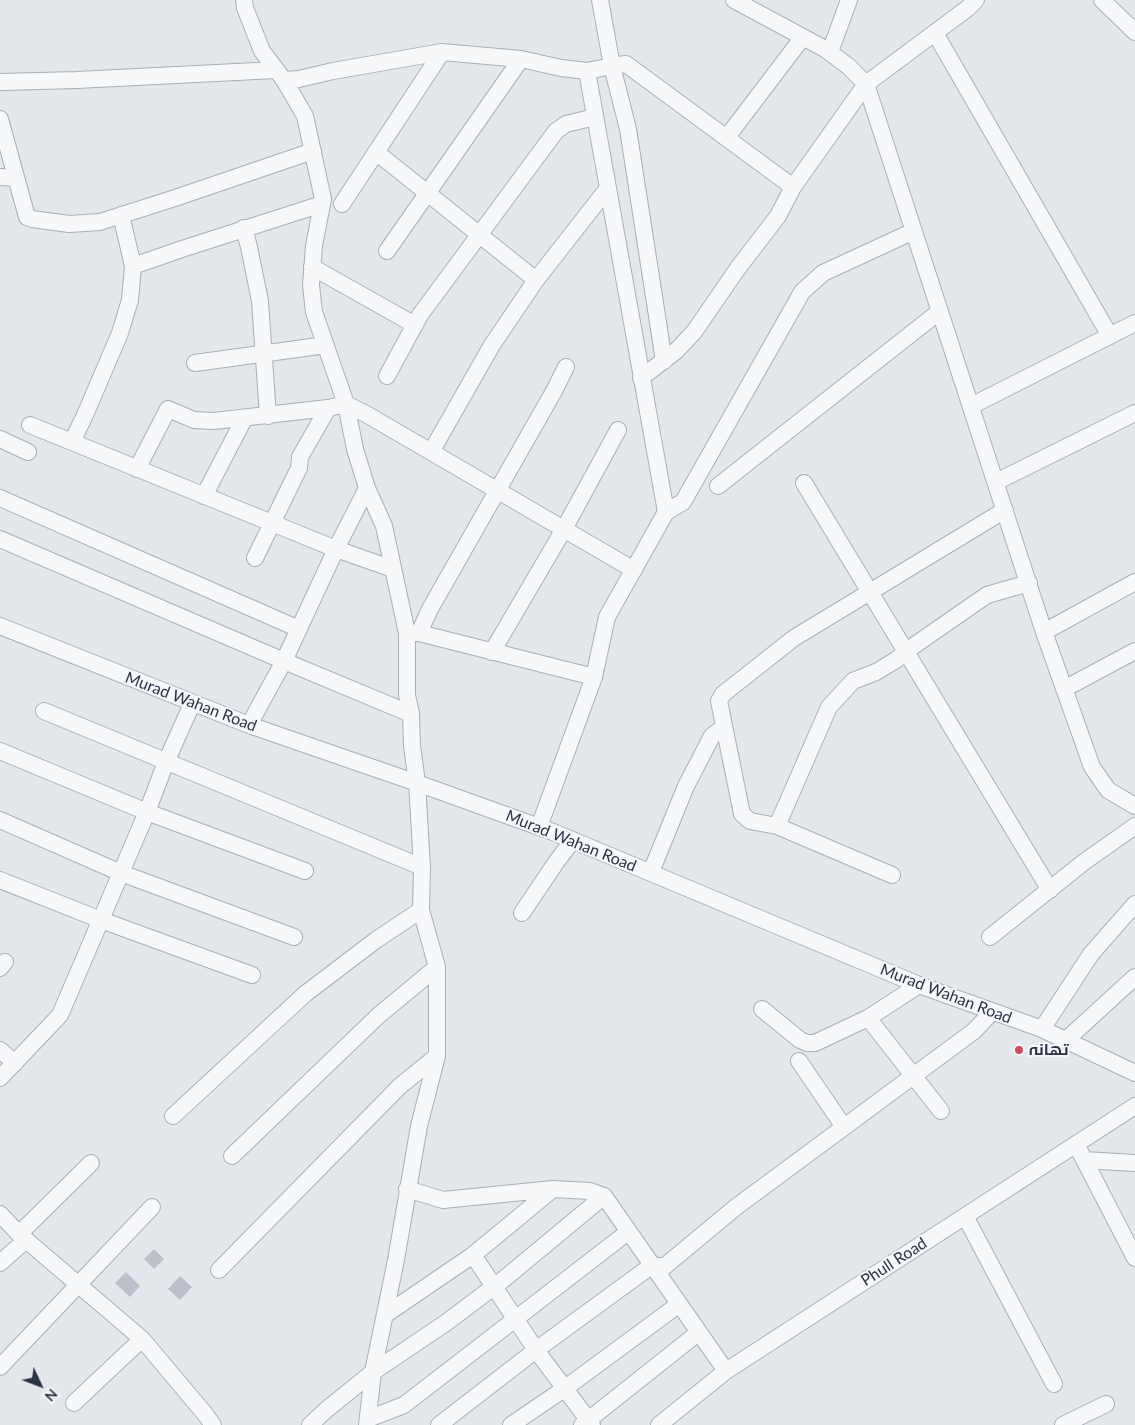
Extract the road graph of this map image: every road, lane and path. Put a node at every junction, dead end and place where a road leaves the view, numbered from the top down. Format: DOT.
graph roads {
  1 [pos="244,0"];
  2 [pos="600,0"];
  3 [pos="734,0"];
  4 [pos="849,0"];
  5 [pos="976,0"];
  6 [pos="1102,0"];
  7 [pos="1135,32"];
  8 [pos="935,33"];
  9 [pos="803,37"];
  10 [pos="442,52"];
  11 [pos="830,52"];
  12 [pos="521,58"];
  13 [pos="612,66"];
  14 [pos="587,71"];
  15 [pos="280,75"];
  16 [pos="0,82"];
  17 [pos="866,84"];
  18 [pos="595,117"];
  19 [pos="0,119"];
  20 [pos="727,137"];
  21 [pos="313,151"];
  22 [pos="376,152"];
  23 [pos="8,177"];
  24 [pos="793,187"];
  25 [pos="608,188"];
  26 [pos="429,193"];
  27 [pos="322,204"];
  28 [pos="342,204"];
  29 [pos="121,216"];
  30 [pos="244,228"];
  31 [pos="914,231"];
  32 [pos="479,234"];
  33 [pos="387,251"];
  34 [pos="133,266"];
  35 [pos="312,267"];
  36 [pos="536,280"];
  37 [pos="940,310"];
  38 [pos="1135,323"];
  39 [pos="415,325"];
  40 [pos="1110,336"];
  41 [pos="326,345"];
  42 [pos="264,354"];
  43 [pos="664,361"];
  44 [pos="195,364"];
  45 [pos="566,366"];
  46 [pos="387,376"];
  47 [pos="641,378"];
  48 [pos="346,404"];
  49 [pos="971,406"];
  50 [pos="328,408"];
  51 [pos="1135,413"];
  52 [pos="268,416"];
  53 [pos="244,419"];
  54 [pos="30,425"];
  55 [pos="618,430"];
  56 [pos="0,439"];
  57 [pos="72,442"];
  58 [pos="28,452"];
  59 [pos="431,452"];
  60 [pos="138,469"];
  61 [pos="996,482"];
  62 [pos="804,483"];
  63 [pos="718,486"];
  64 [pos="367,488"];
  65 [pos="496,490"];
  66 [pos="204,496"];
  67 [pos="0,498"];
  68 [pos="1005,510"];
  69 [pos="666,512"];
  70 [pos="272,523"];
  71 [pos="564,529"];
  72 [pos="0,539"];
  73 [pos="336,549"];
  74 [pos="254,558"];
  75 [pos="393,569"];
  76 [pos="634,570"];
  77 [pos="1028,582"];
  78 [pos="1135,582"];
  79 [pos="870,593"];
  80 [pos="0,626"];
  81 [pos="299,629"];
  82 [pos="1044,632"];
  83 [pos="413,633"];
  84 [pos="1135,650"];
  85 [pos="492,652"];
  86 [pos="906,652"];
  87 [pos="284,661"];
  88 [pos="594,677"];
  89 [pos="1064,689"];
  90 [pos="192,704"];
  91 [pos="44,712"];
  92 [pos="411,714"];
  93 [pos="249,725"];
  94 [pos="724,727"];
  95 [pos="0,751"];
  96 [pos="166,762"];
  97 [pos="417,783"];
  98 [pos="1135,806"];
  99 [pos="147,812"];
  100 [pos="0,820"];
  101 [pos="777,826"];
  102 [pos="1135,826"];
  103 [pos="539,827"];
  104 [pos="573,840"];
  105 [pos="422,867"];
  106 [pos="305,871"];
  107 [pos="651,872"];
  108 [pos="121,873"];
  109 [pos="892,875"];
  110 [pos="0,880"];
  111 [pos="1050,890"];
  112 [pos="1135,904"];
  113 [pos="421,910"];
  114 [pos="522,913"];
  115 [pos="101,920"];
  116 [pos="294,937"];
  117 [pos="990,937"];
  118 [pos="437,967"];
  119 [pos="252,974"];
  120 [pos="1135,977"];
  121 [pos="919,985"];
  122 [pos="762,1009"];
  123 [pos="992,1012"];
  124 [pos="868,1018"];
  125 [pos="1042,1029"];
  126 [pos="1066,1040"];
  127 [pos="0,1050"];
  128 [pos="437,1056"];
  129 [pos="799,1061"];
  130 [pos="15,1063"];
  131 [pos="1135,1073"];
  132 [pos="914,1076"];
  133 [pos="0,1078"];
  134 [pos="1135,1106"];
  135 [pos="941,1111"];
  136 [pos="173,1116"];
  137 [pos="844,1127"];
  138 [pos="1076,1144"];
  139 [pos="232,1156"];
  140 [pos="1084,1160"];
  141 [pos="91,1163"];
  142 [pos="1135,1163"];
  143 [pos="407,1189"];
  144 [pos="553,1189"];
  145 [pos="604,1196"];
  146 [pos="152,1207"];
  147 [pos="0,1214"];
  148 [pos="965,1216"];
  149 [pos="628,1232"];
  150 [pos="23,1236"];
  151 [pos="473,1255"];
  152 [pos="1135,1258"];
  153 [pos="0,1263"];
  154 [pos="651,1266"];
  155 [pos="219,1270"];
  156 [pos="78,1285"];
  157 [pos="494,1287"];
  158 [pos="678,1305"];
  159 [pos="385,1315"];
  160 [pos="515,1319"];
  161 [pos="698,1333"];
  162 [pos="142,1339"];
  163 [pos="536,1350"];
  164 [pos="0,1367"];
  165 [pos="373,1372"];
  166 [pos="726,1372"];
  167 [pos="1054,1384"];
  168 [pos="564,1388"];
  169 [pos="74,1402"];
  170 [pos="1106,1404"];
  171 [pos="367,1422"];
  172 [pos="587,1423"];
  173 [pos="213,1425"];
  174 [pos="310,1425"];
  175 [pos="439,1425"];
  176 [pos="511,1425"];
  177 [pos="659,1425"];
  178 [pos="1063,1425"];
  1 -- 15 [label="street"];
  2 -- 13 [label="street"];
  3 -- 9 [label="street"];
  4 -- 11 [label="street"];
  5 -- 8 [label="street"];
  6 -- 7 [label="street"];
  8 -- 17 [label="street"];
  8 -- 40 [label="street"];
  9 -- 11 [label="street"];
  9 -- 20 [label="street"];
  10 -- 12 [label="street"];
  10 -- 15 [label="street"];
  10 -- 22 [label="street"];
  11 -- 17 [label="street"];
  12 -- 14 [label="street"];
  12 -- 26 [label="street"];
  13 -- 14 [label="street"];
  13 -- 20 [label="street"];
  13 -- 43 [label="street"];
  14 -- 18 [label="street"];
  15 -- 16 [label="street"];
  15 -- 21 [label="street"];
  17 -- 24 [label="street"];
  17 -- 31 [label="street"];
  18 -- 25 [label="street"];
  18 -- 32 [label="street"];
  19 -- 23 [label="street"];
  20 -- 24 [label="street"];
  21 -- 27 [label="street"];
  21 -- 29 [label="street"];
  22 -- 26 [label="street"];
  22 -- 28 [label="street"];
  23 -- 29 [label="street"];
  24 -- 43 [label="street"];
  25 -- 36 [label="street"];
  25 -- 47 [label="street"];
  26 -- 32 [label="street"];
  26 -- 33 [label="street"];
  27 -- 30 [label="street"];
  27 -- 35 [label="street"];
  29 -- 34 [label="street"];
  30 -- 34 [label="street"];
  30 -- 42 [label="street"];
  31 -- 37 [label="street"];
  31 -- 69 [label="street"];
  32 -- 36 [label="street"];
  32 -- 39 [label="street"];
  34 -- 57 [label="street"];
  35 -- 39 [label="street"];
  35 -- 41 [label="street"];
  36 -- 59 [label="street"];
  37 -- 49 [label="street"];
  37 -- 63 [label="street"];
  38 -- 40 [label="street"];
  39 -- 46 [label="street"];
  40 -- 49 [label="street"];
  41 -- 42 [label="street"];
  41 -- 48 [label="street"];
  42 -- 44 [label="street"];
  42 -- 52 [label="street"];
  43 -- 47 [label="street"];
  45 -- 65 [label="street"];
  47 -- 69 [label="street"];
  48 -- 50 [label="street"];
  48 -- 59 [label="street"];
  48 -- 64 [label="street"];
  49 -- 61 [label="street"];
  50 -- 52 [label="street"];
  50 -- 70 [label="street"];
  51 -- 61 [label="street"];
  52 -- 53 [label="street"];
  53 -- 60 [label="street"];
  53 -- 66 [label="street"];
  54 -- 57 [label="street"];
  55 -- 71 [label="street"];
  56 -- 58 [label="street"];
  57 -- 60 [label="street"];
  59 -- 65 [label="street"];
  60 -- 66 [label="street"];
  61 -- 68 [label="street"];
  62 -- 79 [label="street"];
  64 -- 73 [label="street"];
  64 -- 75 [label="street"];
  65 -- 71 [label="street"];
  65 -- 83 [label="street"];
  66 -- 70 [label="street"];
  67 -- 81 [label="street"];
  68 -- 77 [label="street"];
  68 -- 79 [label="street"];
  69 -- 76 [label="street"];
  70 -- 73 [label="street"];
  70 -- 74 [label="street"];
  71 -- 76 [label="street"];
  71 -- 85 [label="street"];
  72 -- 87 [label="street"];
  73 -- 75 [label="street"];
  73 -- 81 [label="street"];
  75 -- 83 [label="street"];
  76 -- 88 [label="street"];
  77 -- 82 [label="street"];
  77 -- 86 [label="street"];
  78 -- 82 [label="street"];
  79 -- 86 [label="street"];
  79 -- 94 [label="street"];
  80 -- 90 [label="street, Murad Wahan Road"];
  81 -- 87 [label="street"];
  82 -- 89 [label="street"];
  83 -- 85 [label="street"];
  83 -- 92 [label="street"];
  84 -- 89 [label="street"];
  85 -- 88 [label="street"];
  86 -- 101 [label="street"];
  86 -- 111 [label="street"];
  87 -- 92 [label="street"];
  87 -- 93 [label="street"];
  88 -- 103 [label="street"];
  89 -- 98 [label="street"];
  90 -- 93 [label="street, Murad Wahan Road"];
  90 -- 96 [label="street"];
  91 -- 96 [label="street"];
  92 -- 97 [label="street"];
  93 -- 97 [label="street, Murad Wahan Road"];
  94 -- 101 [label="street"];
  94 -- 107 [label="street"];
  95 -- 99 [label="street"];
  96 -- 99 [label="street"];
  96 -- 105 [label="street"];
  97 -- 103 [label="street, Murad Wahan Road"];
  97 -- 105 [label="street"];
  99 -- 106 [label="street"];
  99 -- 108 [label="street"];
  100 -- 108 [label="street"];
  101 -- 109 [label="street"];
  102 -- 111 [label="street"];
  103 -- 104 [label="street, Murad Wahan Road"];
  104 -- 107 [label="street, Murad Wahan Road"];
  104 -- 114 [label="street"];
  105 -- 113 [label="street"];
  107 -- 121 [label="street, Murad Wahan Road"];
  108 -- 115 [label="street"];
  108 -- 116 [label="street"];
  110 -- 115 [label="street"];
  111 -- 117 [label="street"];
  112 -- 125 [label="street"];
  113 -- 118 [label="street"];
  113 -- 136 [label="street"];
  115 -- 119 [label="street"];
  115 -- 130 [label="street"];
  118 -- 128 [label="street"];
  118 -- 139 [label="street"];
  120 -- 126 [label="street"];
  121 -- 123 [label="street, Murad Wahan Road"];
  121 -- 124 [label="street"];
  122 -- 124 [label="street"];
  123 -- 125 [label="street, Murad Wahan Road"];
  123 -- 132 [label="street"];
  124 -- 132 [label="street"];
  125 -- 126 [label="street, Murad Wahan Road"];
  126 -- 131 [label="street, Murad Wahan Road"];
  127 -- 130 [label="street"];
  128 -- 143 [label="street"];
  128 -- 155 [label="street"];
  129 -- 137 [label="street"];
  130 -- 133 [label="street"];
  132 -- 135 [label="street"];
  132 -- 137 [label="street"];
  134 -- 138 [label="street, Phull Road"];
  137 -- 154 [label="street"];
  138 -- 140 [label="street"];
  138 -- 148 [label="street, Phull Road"];
  140 -- 142 [label="street"];
  140 -- 152 [label="street"];
  141 -- 150 [label="street"];
  143 -- 144 [label="street"];
  143 -- 159 [label="street"];
  144 -- 145 [label="street"];
  144 -- 151 [label="street"];
  145 -- 149 [label="street"];
  145 -- 157 [label="street"];
  146 -- 156 [label="street"];
  147 -- 150 [label="street"];
  148 -- 166 [label="street, Phull Road"];
  148 -- 167 [label="street"];
  149 -- 154 [label="street"];
  149 -- 160 [label="street"];
  150 -- 153 [label="street"];
  150 -- 156 [label="street"];
  151 -- 157 [label="street"];
  151 -- 159 [label="street"];
  154 -- 158 [label="street"];
  154 -- 163 [label="street"];
  156 -- 162 [label="street"];
  156 -- 164 [label="street"];
  157 -- 160 [label="street"];
  157 -- 165 [label="street"];
  158 -- 161 [label="street"];
  158 -- 168 [label="street"];
  159 -- 165 [label="street"];
  160 -- 163 [label="street"];
  160 -- 171 [label="street"];
  161 -- 166 [label="street"];
  161 -- 172 [label="street"];
  162 -- 169 [label="street"];
  162 -- 173 [label="street"];
  163 -- 168 [label="street"];
  163 -- 175 [label="street"];
  165 -- 171 [label="street"];
  165 -- 174 [label="street"];
  166 -- 177 [label="street, Phull Road"];
  168 -- 172 [label="street"];
  168 -- 176 [label="street"];
  170 -- 178 [label="street"];
}
